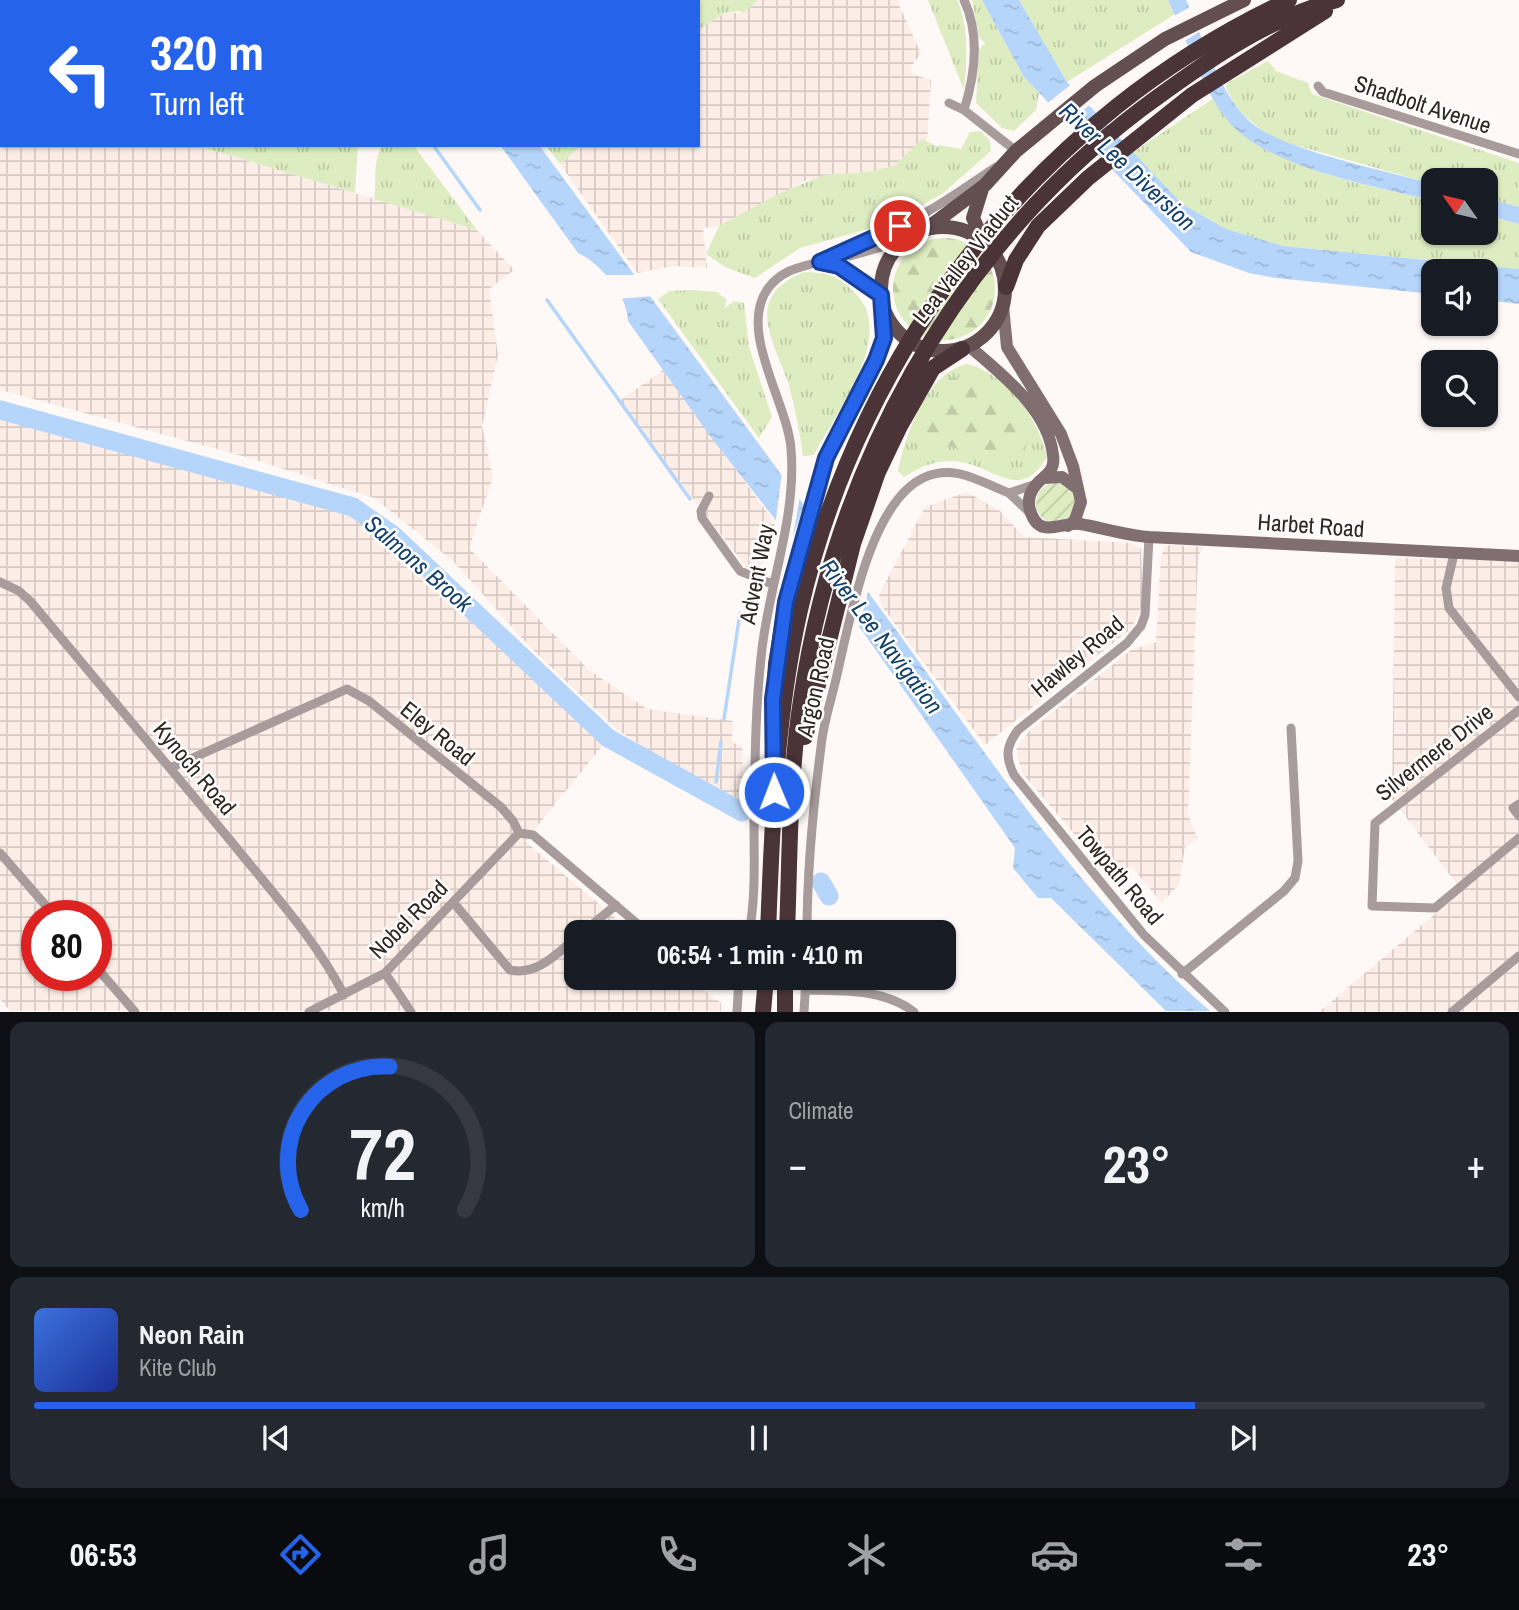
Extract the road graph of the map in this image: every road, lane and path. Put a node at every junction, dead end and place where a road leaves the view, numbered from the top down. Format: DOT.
graph roads {
  1 [pos="964,0"];
  2 [pos="1244,0"];
  3 [pos="1339,0"];
  4 [pos="1282,3"];
  5 [pos="1292,23"];
  6 [pos="1318,86"];
  7 [pos="949,103"];
  8 [pos="964,110"];
  9 [pos="1014,154"];
  10 [pos="1519,154"];
  11 [pos="985,185"];
  12 [pos="925,230"];
  13 [pos="906,240"];
  14 [pos="985,243"];
  15 [pos="839,253"];
  16 [pos="820,262"];
  17 [pos="1006,287"];
  18 [pos="882,297"];
  19 [pos="1003,306"];
  20 [pos="965,347"];
  21 [pos="1041,481"];
  22 [pos="1009,493"];
  23 [pos="709,496"];
  24 [pos="1081,499"];
  25 [pos="1031,514"];
  26 [pos="1067,526"];
  27 [pos="1101,530"];
  28 [pos="1149,537"];
  29 [pos="1454,554"];
  30 [pos="1519,556"];
  31 [pos="0,582"];
  32 [pos="772,584"];
  33 [pos="1519,697"];
  34 [pos="1519,710"];
  35 [pos="1292,728"];
  36 [pos="1006,750"];
  37 [pos="170,768"];
  38 [pos="774,792"];
  39 [pos="792,793"];
  40 [pos="1519,804"];
  41 [pos="1519,816"];
  42 [pos="519,833"];
  43 [pos="1519,838"];
  44 [pos="0,853"];
  45 [pos="41,900"];
  46 [pos="453,902"];
  47 [pos="616,905"];
  48 [pos="598,920"];
  49 [pos="633,920"];
  50 [pos="750,920"];
  51 [pos="769,920"];
  52 [pos="787,920"];
  53 [pos="808,920"];
  54 [pos="564,947"];
  55 [pos="1519,956"];
  56 [pos="385,973"];
  57 [pos="1182,974"];
  58 [pos="112,985"];
  59 [pos="738,990"];
  60 [pos="765,990"];
  61 [pos="785,990"];
  62 [pos="806,990"];
  63 [pos="849,990"];
  64 [pos="344,995"];
  65 [pos="135,1012"];
  66 [pos="309,1012"];
  67 [pos="411,1012"];
  68 [pos="737,1012"];
  69 [pos="763,1012"];
  70 [pos="785,1012"];
  71 [pos="804,1012"];
  72 [pos="914,1012"];
  73 [pos="1225,1012"];
  74 [pos="1452,1012"];
  1 -- 8 [label="street"];
  2 -- 9 [label="main road"];
  3 -- 5 [label="highway"];
  4 -- 38 [label="highway, Lea Valley Viaduct"];
  5 -- 17 [label="highway"];
  5 -- 39 [label="highway, Lea Valley Viaduct"];
  6 -- 10 [label="street, Shadbolt Avenue"];
  7 -- 8 [label="street"];
  8 -- 9 [label="street"];
  9 -- 11 [label="main road"];
  9 -- 15 [label="street, Advent Way"];
  11 -- 12 [label="main road"];
  11 -- 14 [label="main road"];
  12 -- 13 [label="main road"];
  12 -- 14 [label="main road"];
  13 -- 15 [label="street"];
  13 -- 18 [label="main road"];
  14 -- 17 [label="main road"];
  15 -- 16 [label="street, Advent Way"];
  16 -- 18 [label="street"];
  16 -- 32 [label="street, Advent Way"];
  17 -- 19 [label="main road"];
  18 -- 20 [label="main road"];
  18 -- 38 [label="highway"];
  19 -- 20 [label="main road"];
  19 -- 24 [label="street"];
  20 -- 21 [label="street"];
  20 -- 39 [label="highway"];
  21 -- 22 [label="street"];
  21 -- 24 [label="street"];
  21 -- 25 [label="street"];
  22 -- 25 [label="street, Argon Road"];
  22 -- 53 [label="street, Argon Road"];
  23 -- 32 [label="street"];
  24 -- 26 [label="street"];
  24 -- 27 [label="street"];
  25 -- 26 [label="street"];
  26 -- 27 [label="street, Harbet Road"];
  27 -- 28 [label="street, Harbet Road"];
  28 -- 29 [label="street, Harbet Road"];
  28 -- 36 [label="street, Hawley Road"];
  29 -- 30 [label="street, Harbet Road"];
  29 -- 33 [label="street"];
  31 -- 37 [label="street, Kynoch Road"];
  32 -- 50 [label="street, Advent Way"];
  34 -- 43 [label="street, Silvermere Drive"];
  35 -- 57 [label="street"];
  36 -- 57 [label="street, Towpath Road"];
  37 -- 42 [label="street, Eley Road"];
  37 -- 64 [label="street, Kynoch Road"];
  38 -- 51 [label="highway, Lea Valley Viaduct"];
  39 -- 52 [label="highway, Lea Valley Viaduct"];
  40 -- 41 [label="street"];
  42 -- 46 [label="street, Nobel Road"];
  42 -- 47 [label="street, Eley Road"];
  44 -- 45 [label="street"];
  46 -- 54 [label="street"];
  46 -- 56 [label="street, Nobel Road"];
  47 -- 48 [label="street"];
  47 -- 49 [label="street, Eley Road"];
  55 -- 74 [label="street"];
  56 -- 64 [label="street, Nobel Road"];
  56 -- 67 [label="street"];
  57 -- 73 [label="street, Towpath Road"];
  58 -- 65 [label="street"];
  59 -- 68 [label="street"];
  60 -- 69 [label="highway"];
  61 -- 70 [label="highway"];
  62 -- 71 [label="street"];
  63 -- 72 [label="street"];
  64 -- 66 [label="street, Nobel Road"];
}
